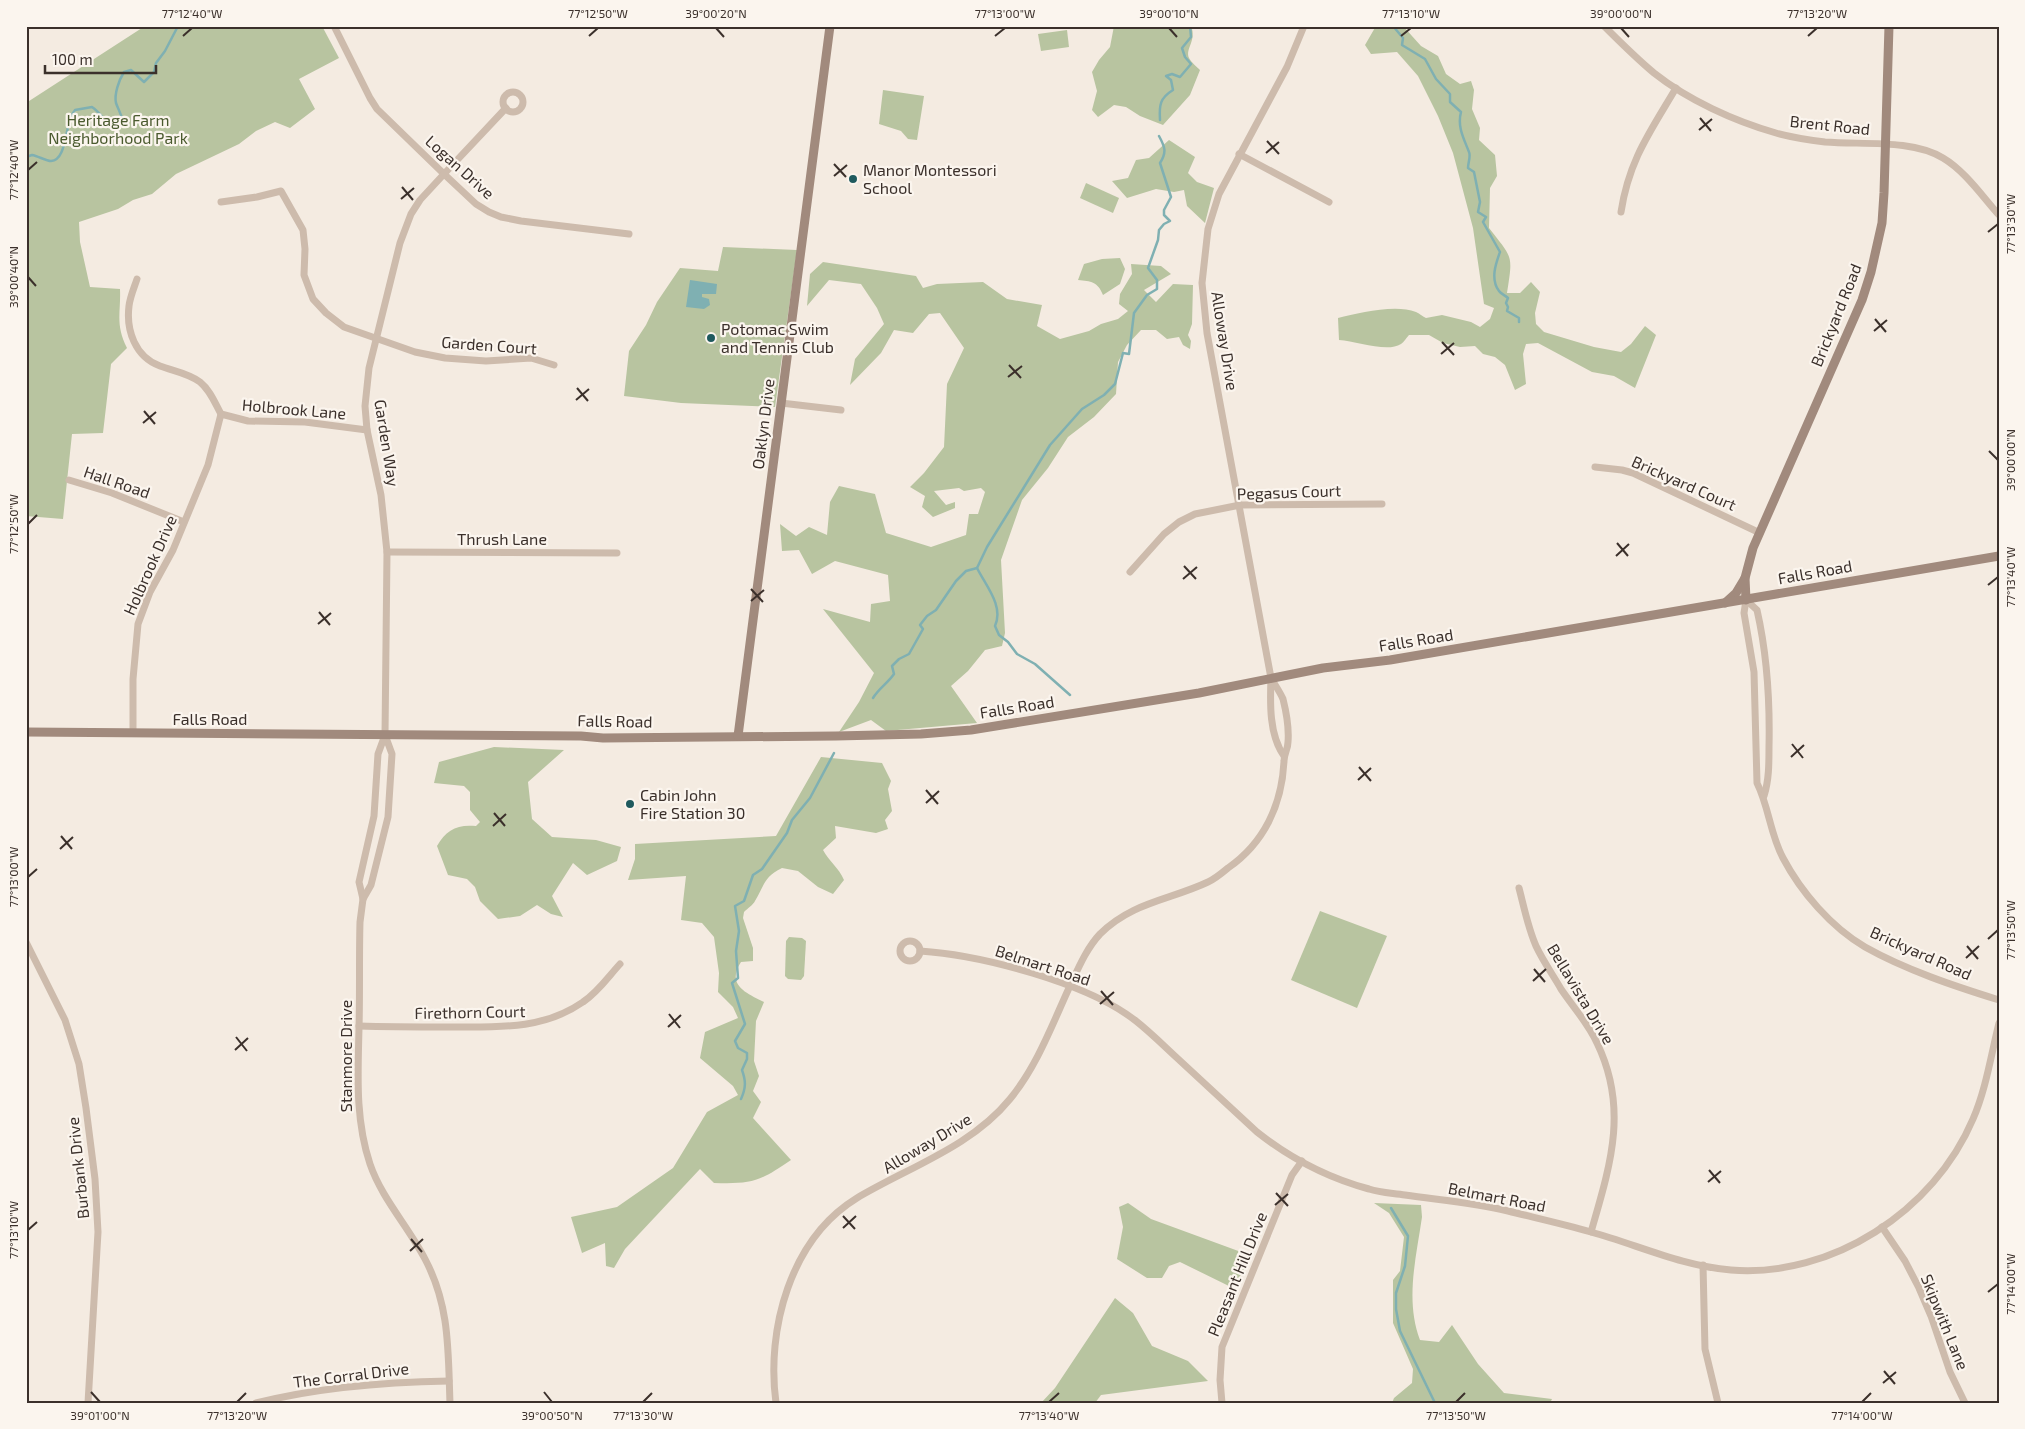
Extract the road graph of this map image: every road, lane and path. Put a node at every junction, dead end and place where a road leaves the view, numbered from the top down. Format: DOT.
graph roads {
  1 [pos="334,26"];
  2 [pos="830,26"];
  3 [pos="1304,26"];
  4 [pos="1604,26"];
  5 [pos="1889,26"];
  6 [pos="1676,88"];
  7 [pos="506,108"];
  8 [pos="1886,145"];
  9 [pos="1239,154"];
  10 [pos="444,174"];
  11 [pos="221,202"];
  12 [pos="1329,202"];
  13 [pos="1621,212"];
  14 [pos="1999,215"];
  15 [pos="629,234"];
  16 [pos="137,280"];
  17 [pos="376,339"];
  18 [pos="554,365"];
  19 [pos="781,403"];
  20 [pos="841,410"];
  21 [pos="220,414"];
  22 [pos="368,430"];
  23 [pos="1595,467"];
  24 [pos="69,480"];
  25 [pos="1382,504"];
  26 [pos="1240,505"];
  27 [pos="184,522"];
  28 [pos="1760,533"];
  29 [pos="386,552"];
  30 [pos="618,553"];
  31 [pos="1999,556"];
  32 [pos="1130,572"];
  33 [pos="1745,578"];
  34 [pos="1746,600"];
  35 [pos="1724,603"];
  36 [pos="1271,678"];
  37 [pos="26,732"];
  38 [pos="133,733"];
  39 [pos="385,735"];
  40 [pos="738,736"];
  41 [pos="1284,756"];
  42 [pos="1764,796"];
  43 [pos="1519,888"];
  44 [pos="363,899"];
  45 [pos="26,942"];
  46 [pos="920,951"];
  47 [pos="620,964"];
  48 [pos="1070,986"];
  49 [pos="1999,1000"];
  50 [pos="1999,1023"];
  51 [pos="359,1026"];
  52 [pos="1302,1161"];
  53 [pos="1882,1227"];
  54 [pos="1591,1232"];
  55 [pos="1702,1264"];
  56 [pos="449,1381"];
  57 [pos="88,1403"];
  58 [pos="256,1403"];
  59 [pos="450,1403"];
  60 [pos="776,1403"];
  61 [pos="1222,1403"];
  62 [pos="1718,1403"];
  63 [pos="1965,1403"];
  1 -- 10 [label="street, Logan Drive"];
  2 -- 19 [label="main road, Oaklyn Drive"];
  3 -- 9 [label="street, Alloway Drive"];
  4 -- 6 [label="street, Brent Road"];
  5 -- 8 [label="main road, Brickyard Road"];
  6 -- 8 [label="street, Brent Road"];
  6 -- 13 [label="street"];
  7 -- 10 [label="street, Garden Way"];
  8 -- 14 [label="street, Brent Road"];
  8 -- 28 [label="main road, Brickyard Road"];
  9 -- 12 [label="street"];
  9 -- 26 [label="street, Alloway Drive"];
  10 -- 15 [label="street, Logan Drive"];
  10 -- 17 [label="street, Garden Way"];
  11 -- 17 [label="street, Garden Court"];
  16 -- 21 [label="street, Holbrook Lane"];
  17 -- 18 [label="street, Garden Court"];
  17 -- 22 [label="street, Garden Way"];
  19 -- 20 [label="street"];
  19 -- 40 [label="main road, Oaklyn Drive"];
  21 -- 22 [label="street, Holbrook Lane"];
  21 -- 27 [label="street, Holbrook Drive"];
  22 -- 29 [label="street, Garden Way"];
  23 -- 28 [label="street, Brickyard Court"];
  24 -- 27 [label="street, Hall Road"];
  25 -- 26 [label="street, Pegasus Court"];
  26 -- 32 [label="street, Pegasus Court"];
  26 -- 36 [label="street, Alloway Drive"];
  27 -- 38 [label="street, Holbrook Drive"];
  28 -- 33 [label="main road, Brickyard Road"];
  29 -- 30 [label="street, Thrush Lane"];
  29 -- 39 [label="street, Garden Way"];
  31 -- 34 [label="main road, Falls Road"];
  33 -- 34 [label="main road, Brickyard Road"];
  33 -- 35 [label="main road"];
  34 -- 35 [label="main road, Falls Road"];
  34 -- 42 [label="street, Brickyard Road"];
  34 -- 42 [label="street, Brickyard Road"];
  35 -- 36 [label="main road, Falls Road"];
  36 -- 40 [label="main road, Falls Road"];
  36 -- 41 [label="street, Alloway Drive"];
  36 -- 41 [label="street, Alloway Drive"];
  37 -- 38 [label="main road, Falls Road"];
  38 -- 39 [label="main road, Falls Road"];
  39 -- 40 [label="main road, Falls Road"];
  39 -- 44 [label="street, Stanmore Drive"];
  39 -- 44 [label="street, Stanmore Drive"];
  41 -- 48 [label="street, Alloway Drive"];
  42 -- 49 [label="street, Brickyard Road"];
  43 -- 54 [label="street, Bellavista Drive"];
  44 -- 51 [label="street, Stanmore Drive"];
  45 -- 57 [label="street, Burbank Drive"];
  46 -- 48 [label="street, Belmart Road"];
  47 -- 51 [label="street, Firethorn Court"];
  48 -- 52 [label="street, Belmart Road"];
  48 -- 60 [label="street, Alloway Drive"];
  50 -- 53 [label="street, Belmart Road"];
  51 -- 56 [label="street, Stanmore Drive"];
  52 -- 54 [label="street, Belmart Road"];
  52 -- 61 [label="street, Pleasant Hill Drive"];
  53 -- 55 [label="street, Belmart Road"];
  53 -- 63 [label="street, Skipwith Lane"];
  54 -- 55 [label="street, Belmart Road"];
  55 -- 62 [label="street"];
  56 -- 58 [label="street, The Corral Drive"];
  56 -- 59 [label="street, Stanmore Drive"];
}
